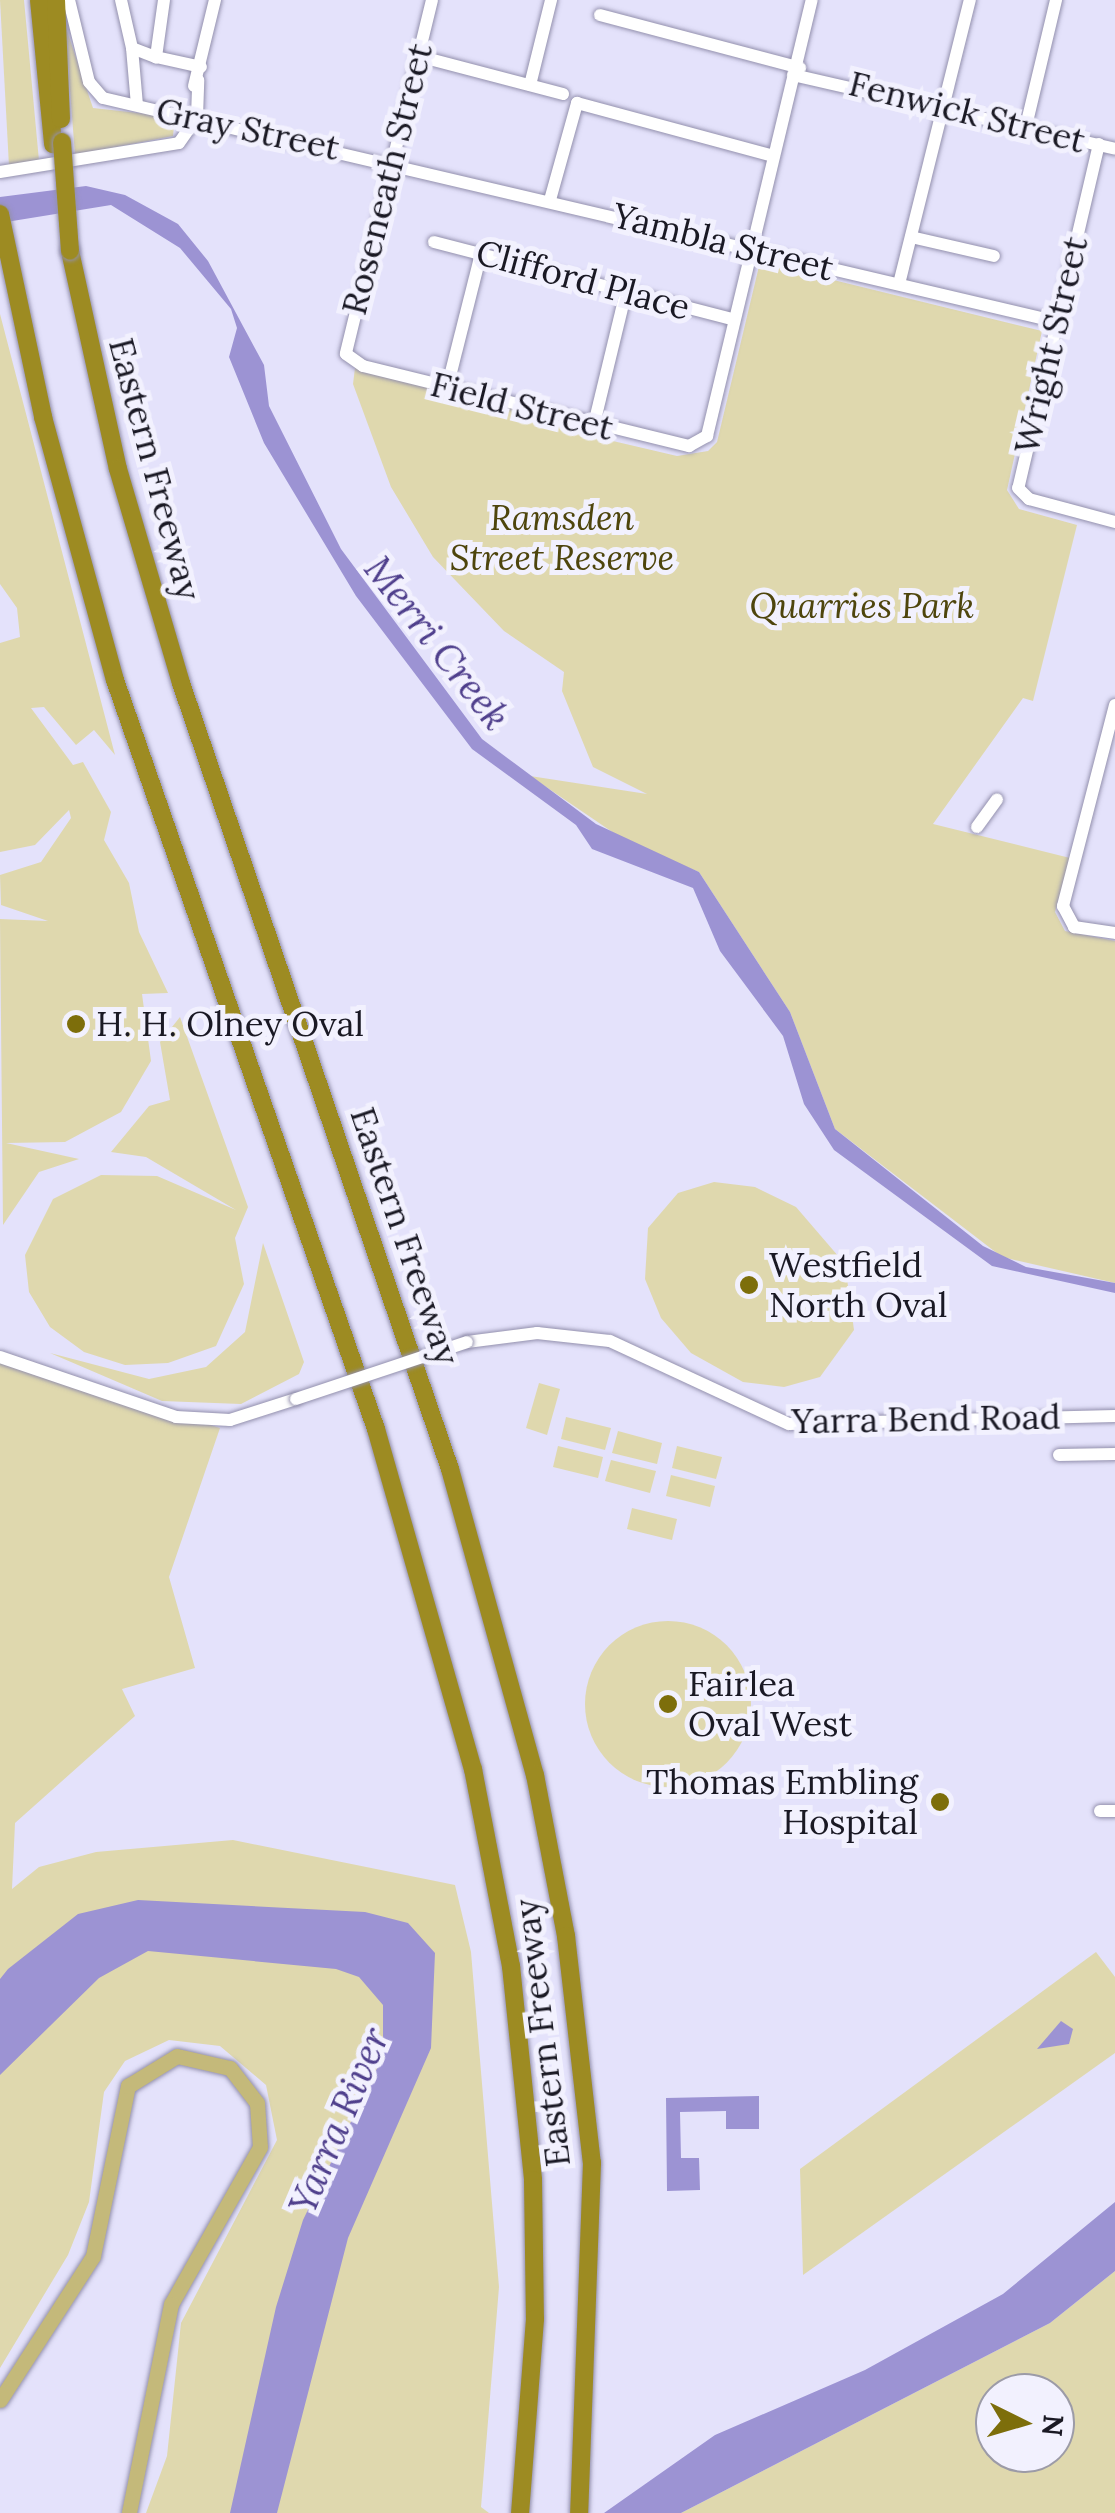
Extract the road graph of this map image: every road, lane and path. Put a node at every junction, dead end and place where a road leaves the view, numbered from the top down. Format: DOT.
graph roads {
  1 [pos="40,0"];
  2 [pos="56,0"];
  3 [pos="69,0"];
  4 [pos="121,0"];
  5 [pos="164,0"];
  6 [pos="215,0"];
  7 [pos="432,0"];
  8 [pos="551,0"];
  9 [pos="812,0"];
  10 [pos="970,0"];
  11 [pos="1056,0"];
  12 [pos="600,15"];
  13 [pos="132,48"];
  14 [pos="156,56"];
  15 [pos="418,56"];
  16 [pos="794,71"];
  17 [pos="200,74"];
  18 [pos="530,85"];
  19 [pos="563,94"];
  20 [pos="136,105"];
  21 [pos="943,106"];
  22 [pos="192,117"];
  23 [pos="1026,126"];
  24 [pos="58,143"];
  25 [pos="1098,144"];
  26 [pos="1115,148"];
  27 [pos="773,156"];
  28 [pos="393,160"];
  29 [pos="0,172"];
  30 [pos="550,200"];
  31 [pos="0,214"];
  32 [pos="911,237"];
  33 [pos="434,242"];
  34 [pos="750,248"];
  35 [pos="481,254"];
  36 [pos="994,256"];
  37 [pos="899,284"];
  38 [pos="626,292"];
  39 [pos="732,319"];
  40 [pos="1054,321"];
  41 [pos="348,357"];
  42 [pos="446,388"];
  43 [pos="594,424"];
  44 [pos="1115,522"];
  45 [pos="1115,705"];
  46 [pos="998,799"];
  47 [pos="977,827"];
  48 [pos="1115,933"];
  49 [pos="0,1357"];
  50 [pos="1115,1416"];
  51 [pos="1115,1454"];
  52 [pos="1059,1455"];
  53 [pos="1100,1811"];
  54 [pos="1115,1811"];
  55 [pos="0,2400"];
  56 [pos="521,2504"];
  57 [pos="130,2513"];
  58 [pos="578,2513"];
  1 -- 24 [label="highway, Eastern Freeway"];
  2 -- 24 [label="highway"];
  3 -- 20 [label="street, Gray Street"];
  4 -- 13 [label="street"];
  5 -- 14 [label="street"];
  6 -- 17 [label="street"];
  7 -- 15 [label="street, Roseneath Street"];
  8 -- 18 [label="street"];
  9 -- 16 [label="street"];
  10 -- 21 [label="street"];
  11 -- 23 [label="street"];
  12 -- 16 [label="street, Fenwick Street"];
  13 -- 14 [label="street"];
  13 -- 20 [label="street"];
  14 -- 17 [label="street"];
  15 -- 18 [label="street"];
  15 -- 28 [label="street, Roseneath Street"];
  16 -- 21 [label="street, Fenwick Street"];
  16 -- 27 [label="street"];
  17 -- 22 [label="street"];
  18 -- 19 [label="street"];
  20 -- 22 [label="street, Gray Street"];
  21 -- 23 [label="street, Fenwick Street"];
  21 -- 32 [label="street"];
  22 -- 28 [label="street, Gray Street"];
  22 -- 29 [label="street"];
  23 -- 25 [label="street, Fenwick Street"];
  24 -- 58 [label="highway, Eastern Freeway, bridge"];
  25 -- 26 [label="street, Fenwick Street"];
  25 -- 40 [label="street, Wright Street"];
  27 -- 30 [label="street"];
  27 -- 34 [label="street"];
  28 -- 30 [label="street, Yambla Street"];
  28 -- 41 [label="street, Roseneath Street"];
  30 -- 34 [label="street, Yambla Street"];
  31 -- 56 [label="highway, Eastern Freeway"];
  32 -- 36 [label="street"];
  32 -- 37 [label="street"];
  33 -- 35 [label="street, Clifford Place"];
  34 -- 37 [label="street, Yambla Street"];
  34 -- 39 [label="street"];
  35 -- 38 [label="street, Clifford Place"];
  35 -- 42 [label="street"];
  37 -- 40 [label="street, Yambla Street"];
  38 -- 39 [label="street, Clifford Place"];
  38 -- 43 [label="street"];
  39 -- 43 [label="street, Field Street"];
  40 -- 44 [label="street, Wright Street"];
  41 -- 42 [label="street, Field Street"];
  42 -- 43 [label="street, Field Street"];
  45 -- 48 [label="street"];
  46 -- 47 [label="street"];
  49 -- 50 [label="street, Yarra Bend Road, bridge"];
  51 -- 52 [label="street"];
  53 -- 54 [label="street"];
  55 -- 57 [label="main road"];
}
